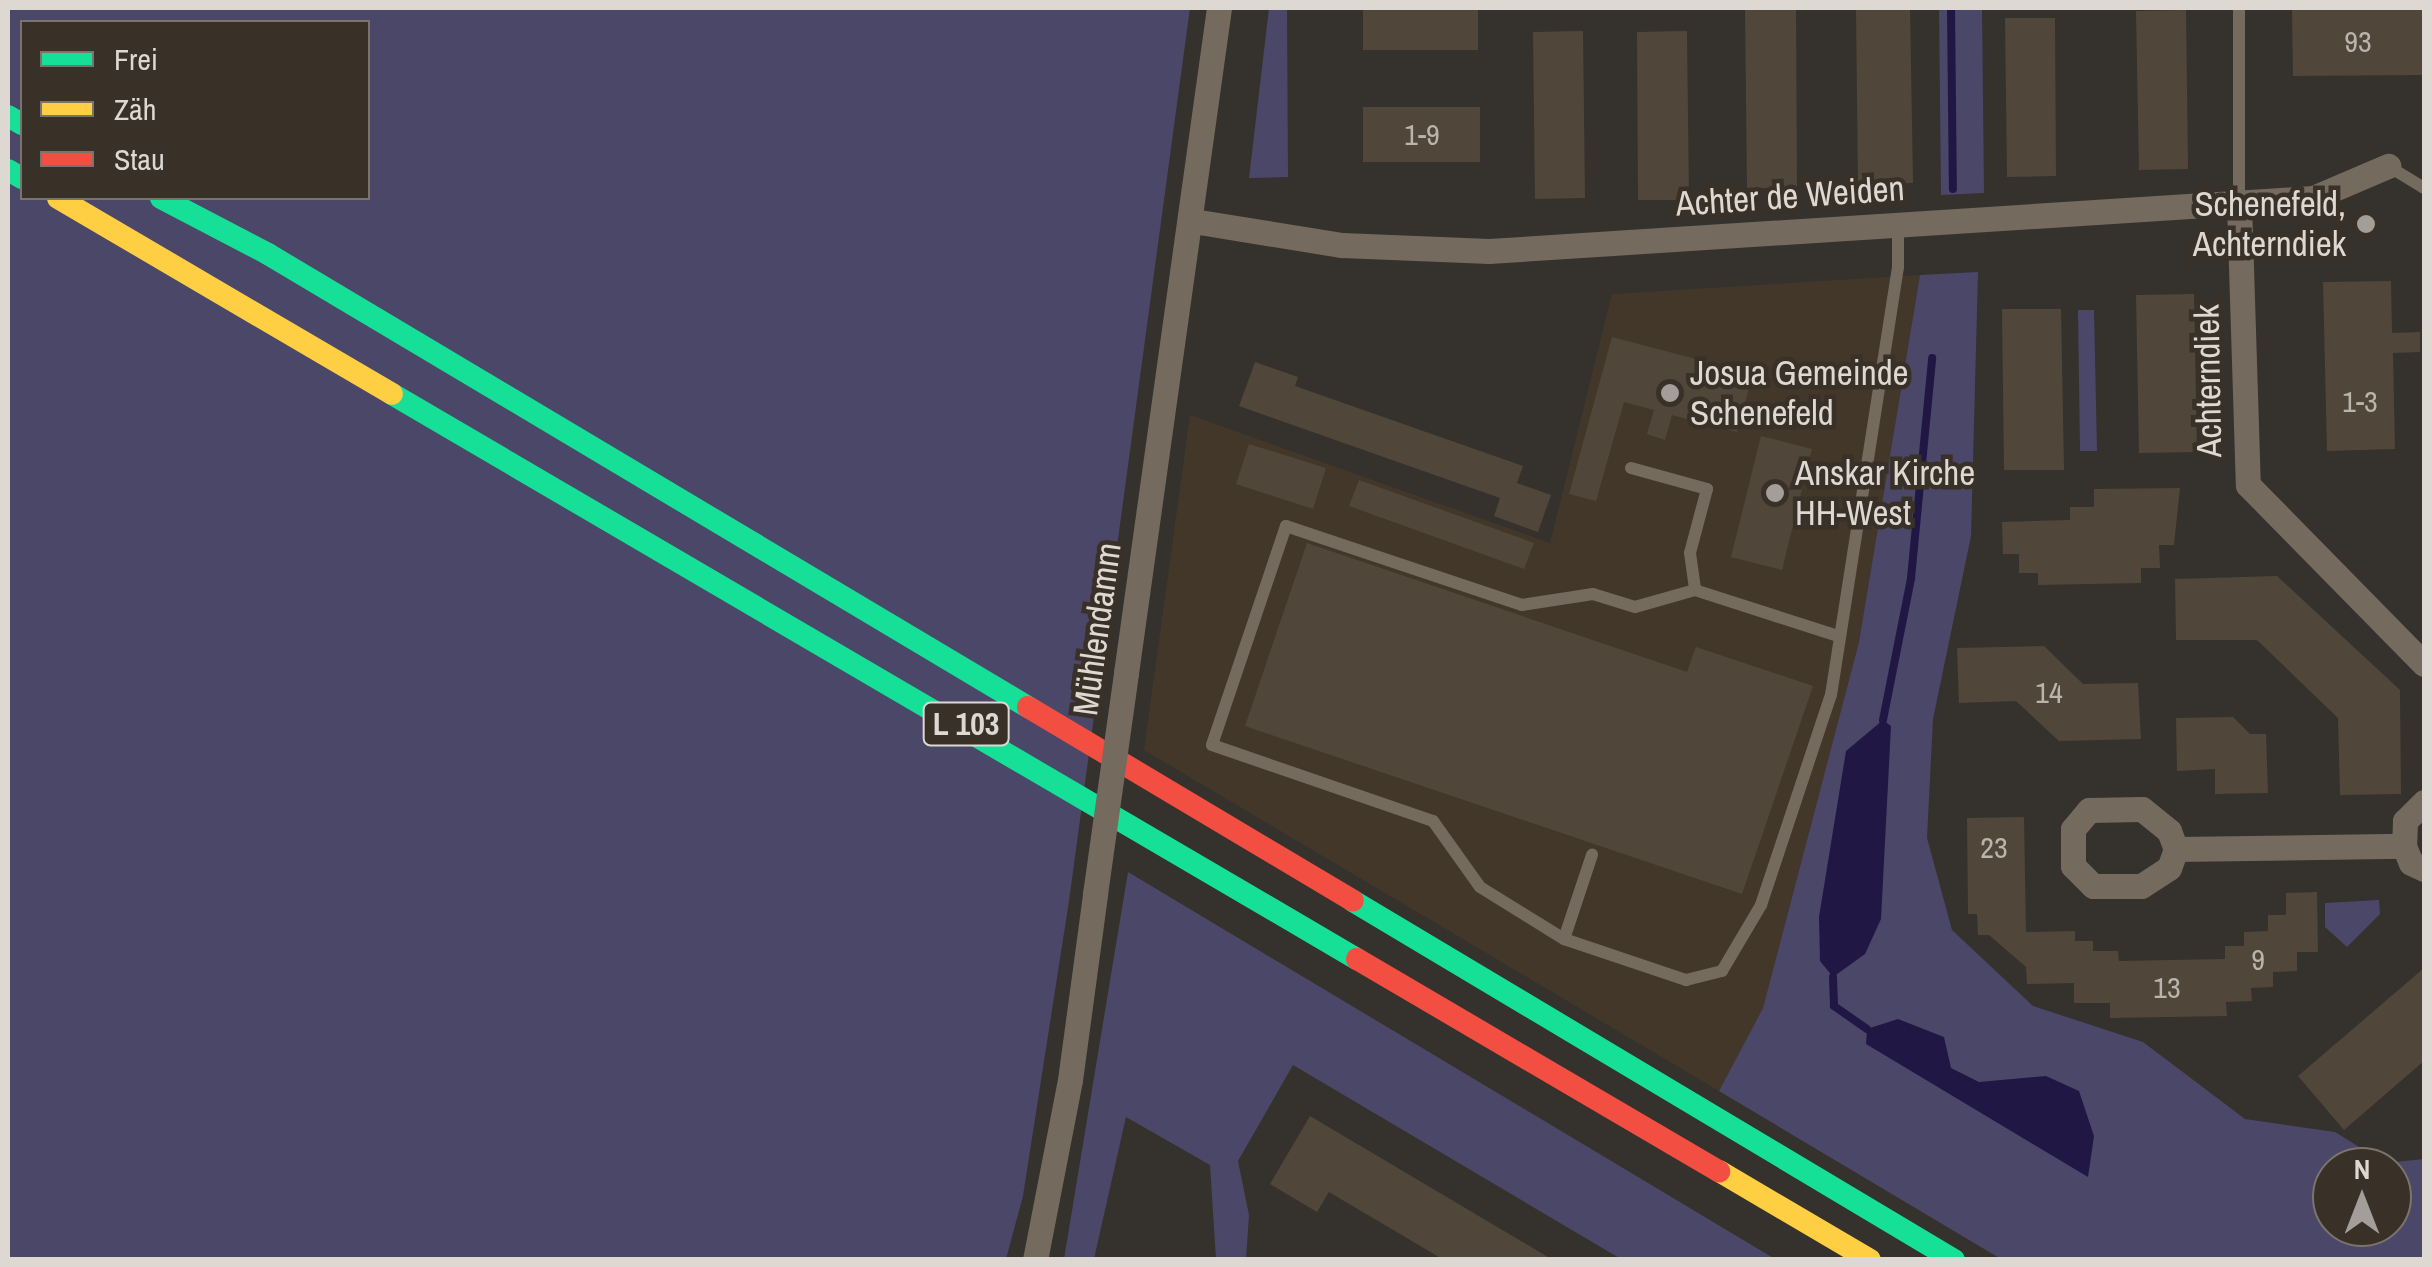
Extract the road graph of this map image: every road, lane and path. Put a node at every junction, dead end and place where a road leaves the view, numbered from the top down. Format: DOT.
graph roads {
  1 [pos="1219,8"];
  2 [pos="2239,8"];
  3 [pos="2388,166"];
  4 [pos="2424,188"];
  5 [pos="61,200"];
  6 [pos="165,200"];
  7 [pos="2239,203"];
  8 [pos="1193,221"];
  9 [pos="1898,223"];
  10 [pos="1631,468"];
  11 [pos="1696,590"];
  12 [pos="1838,636"];
  13 [pos="2424,664"];
  14 [pos="2424,802"];
  15 [pos="2404,846"];
  16 [pos="2176,849"];
  17 [pos="1592,855"];
  18 [pos="2424,869"];
  19 [pos="1564,938"];
  20 [pos="1034,1260"];
  21 [pos="1870,1260"];
  22 [pos="1954,1260"];
  1 -- 8 [label="street, Mühlendamm"];
  2 -- 7 [label="lane"];
  3 -- 4 [label="lane"];
  3 -- 7 [label="street, Achter de Weiden"];
  5 -- 21 [label="highway, L 103"];
  6 -- 22 [label="highway, L 103"];
  7 -- 9 [label="street, Achter de Weiden"];
  7 -- 13 [label="street, Achterndiek"];
  8 -- 9 [label="street, Achter de Weiden"];
  8 -- 20 [label="street, Mühlendamm, bridge"];
  9 -- 12 [label="lane"];
  10 -- 11 [label="lane"];
  11 -- 12 [label="lane"];
  11 -- 19 [label="lane"];
  12 -- 19 [label="lane"];
  14 -- 15 [label="street"];
  15 -- 16 [label="street"];
  15 -- 18 [label="street"];
  17 -- 19 [label="lane"];
}
